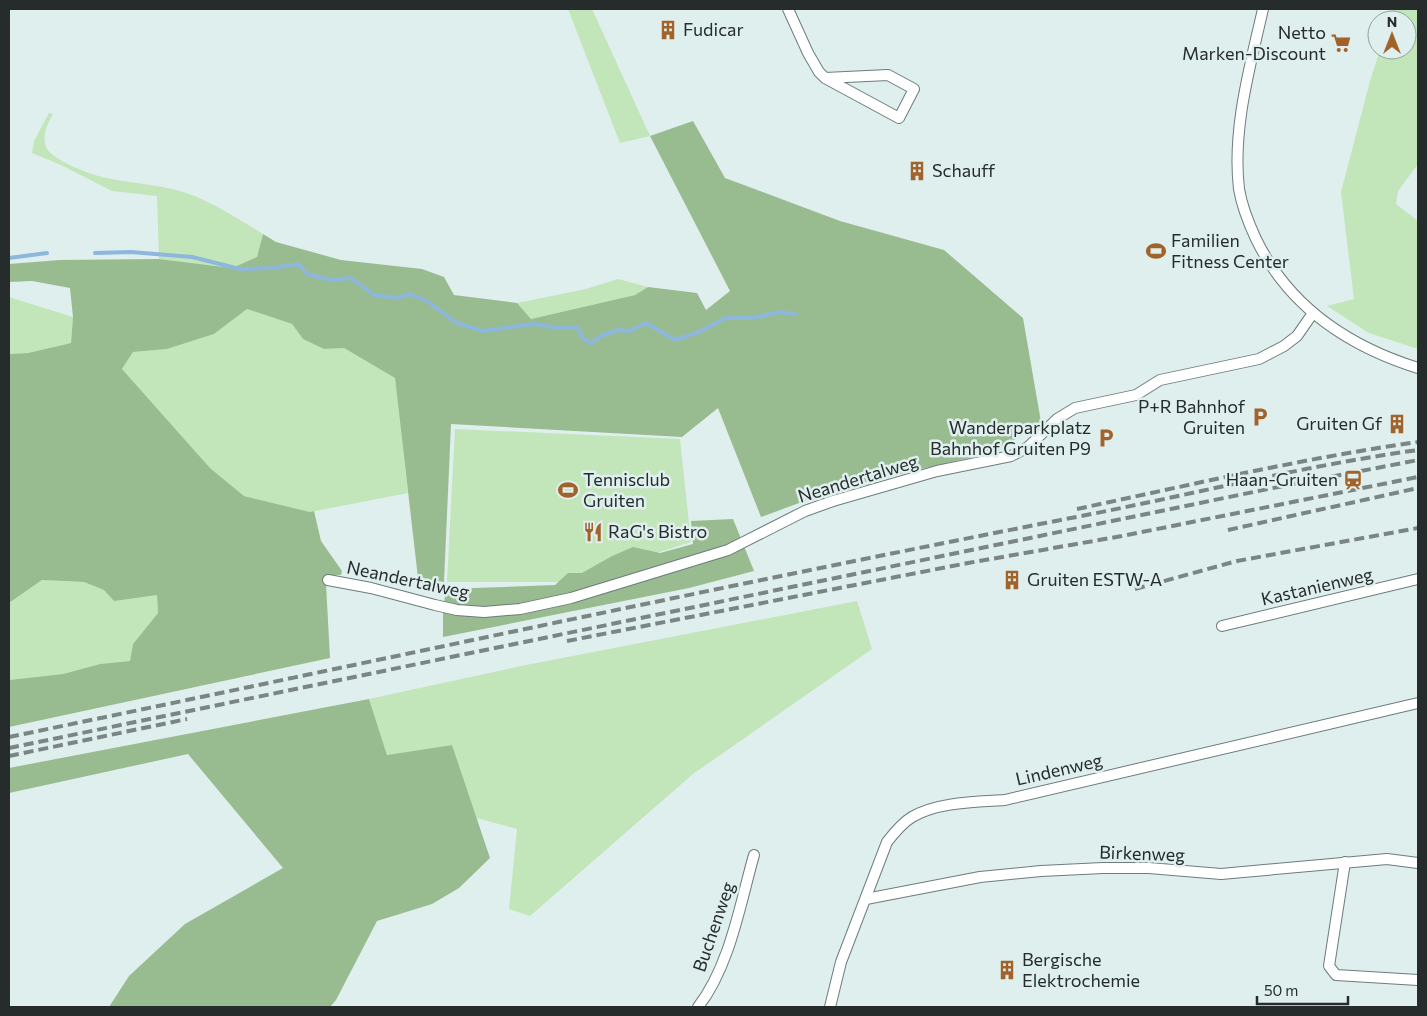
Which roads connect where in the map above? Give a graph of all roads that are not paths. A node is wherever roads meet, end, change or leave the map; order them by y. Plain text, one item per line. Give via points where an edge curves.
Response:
1 (788, 9) edge
2 (1264, 9) edge
3 (825, 78) junction
4 (1313, 314) junction
5 (1418, 368) edge
6 (1418, 579) edge
7 (328, 580) dead end
8 (1222, 626) dead end
9 (1418, 703) edge
10 (754, 855) dead end
11 (1346, 862) junction
12 (1418, 863) edge
13 (866, 899) junction
14 (1418, 980) edge
15 (698, 1007) edge
16 (830, 1007) edge

1 - 3 street via 813,63
2 - 4 street via 1243,102 1238,152 1240,190 1245,213 1270,265 1291,293
3 - 3 street via 899,118 914,89 888,75
4 - 5 street via 1381,355
4 - 7 street, Neandertalweg via 1297,336 1259,359 1160,380 1136,395 1076,408 1057,419 1028,447 1011,456 937,472 833,501 805,511 728,550 572,598 520,609 484,612 457,610
6 - 8 street, Kastanienweg
9 - 13 street, Lindenweg via 1004,800 964,802 932,809 912,817 887,842
10 - 15 street, Buchenweg via 731,939 717,974
11 - 12 street, Birkenweg via 1388,859
11 - 13 street, Birkenweg via 1221,874 1149,868 1040,870 980,877
11 - 14 street via 1329,966 1336,975
13 - 16 street, Lindenweg via 841,962

